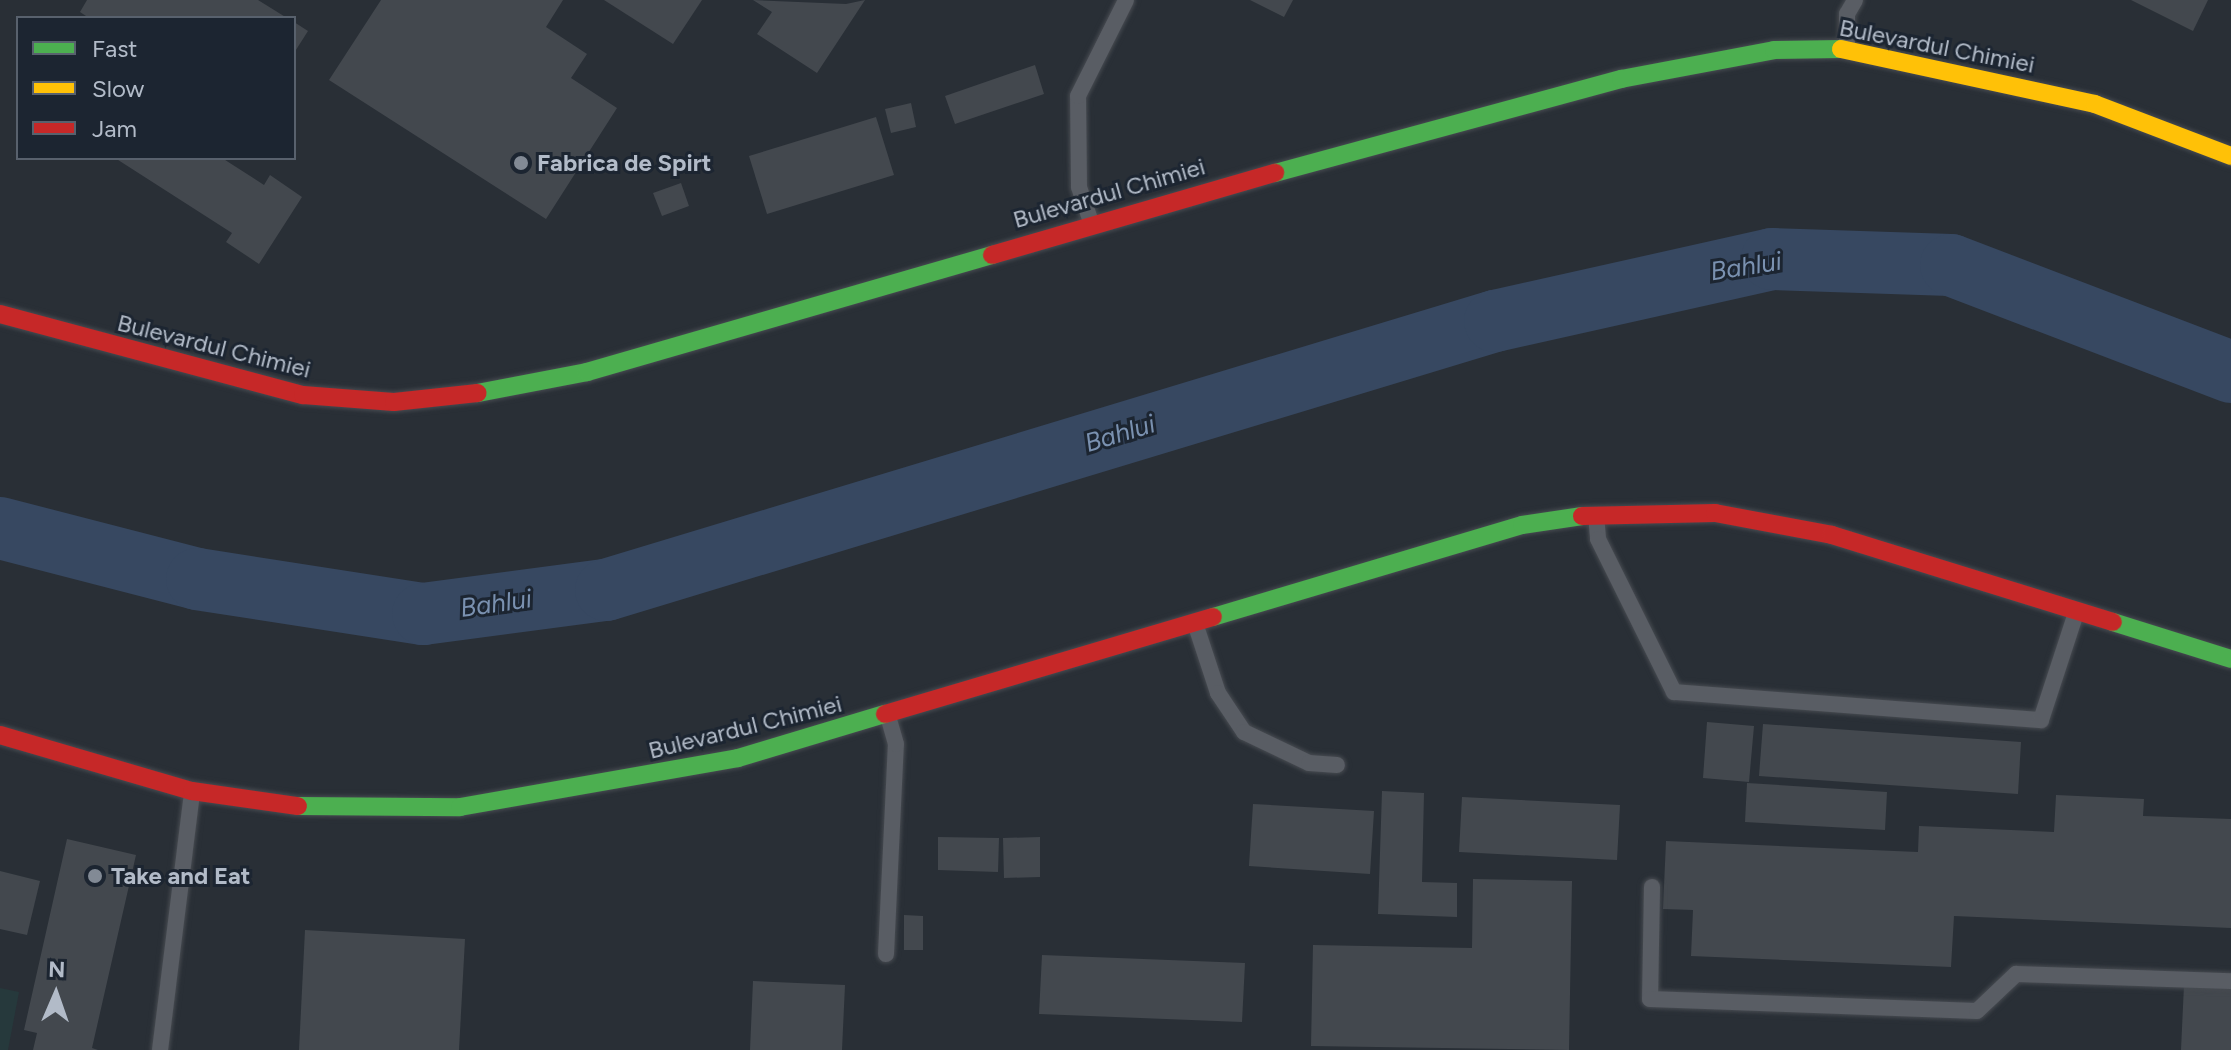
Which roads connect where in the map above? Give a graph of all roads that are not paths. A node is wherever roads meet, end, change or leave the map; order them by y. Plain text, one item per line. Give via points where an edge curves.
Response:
1 (1126, 0) edge
2 (1855, 0) edge
3 (1847, 49) junction
4 (2231, 156) edge
5 (1091, 222) junction
6 (0, 314) edge
7 (1596, 514) junction
8 (2076, 613) junction
9 (1194, 622) junction
10 (2231, 659) edge
11 (887, 715) junction
12 (0, 735) edge
13 (1337, 765) dead end
14 (192, 791) junction
15 (1652, 887) dead end
16 (886, 954) dead end
17 (2231, 981) edge
18 (160, 1050) edge

1 - 5 lane via 1078,96 1079,187
2 - 3 lane via 1847,14
3 - 4 street, Bulevardul Chimiei via 2095,104
3 - 5 street, Bulevardul Chimiei via 1774,50 1621,79
5 - 6 street, Bulevardul Chimiei via 587,372 394,402 303,395
7 - 8 street, Bulevardul Chimiei via 1715,513 1832,535
7 - 8 lane via 1598,539 1674,692 2041,720
7 - 9 street, Bulevardul Chimiei via 1522,525
8 - 10 street, Bulevardul Chimiei
9 - 11 street, Bulevardul Chimiei
9 - 13 lane via 1218,693 1244,732 1309,763
11 - 14 street, Bulevardul Chimiei via 738,758 460,807 322,810
11 - 16 lane via 896,744
12 - 14 street, Bulevardul Chimiei
14 - 18 lane
15 - 17 lane via 1650,999 1977,1011 2016,974

